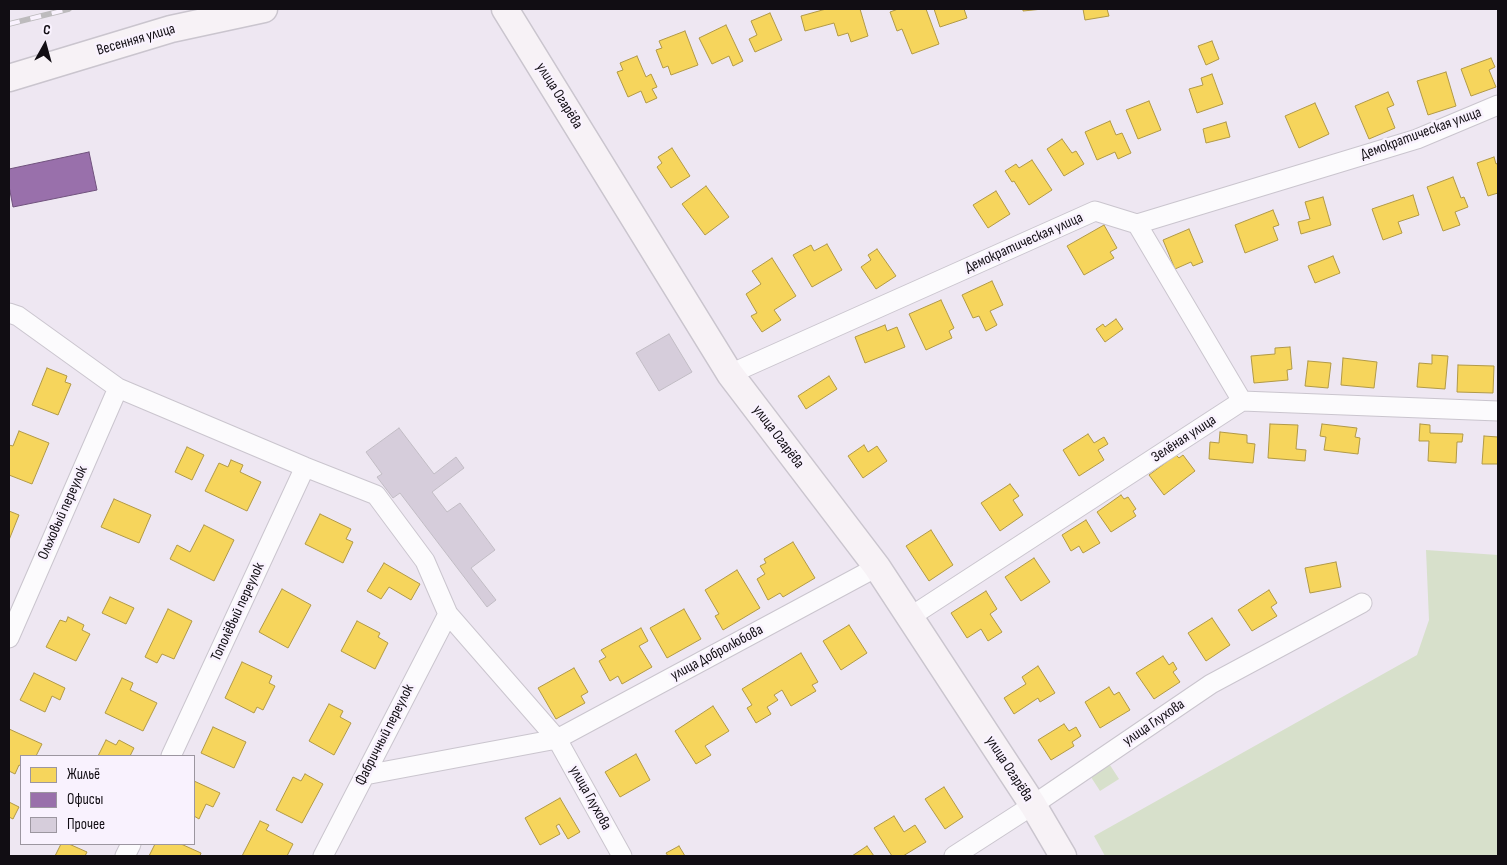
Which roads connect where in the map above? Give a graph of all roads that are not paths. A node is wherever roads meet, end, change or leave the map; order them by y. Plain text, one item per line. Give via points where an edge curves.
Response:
1 (264, 9) edge
2 (505, 9) edge
3 (9, 78) edge
4 (1498, 105) edge
5 (1137, 224) junction
6 (9, 313) edge
7 (730, 374) junction
8 (118, 388) junction
9 (1242, 401) junction
10 (1498, 411) edge
11 (305, 467) junction
12 (877, 568) junction
13 (1362, 603) dead end
14 (448, 614) junction
15 (910, 617) junction
16 (9, 638) edge
17 (557, 739) junction
18 (171, 755) edge
19 (365, 774) junction
20 (1033, 805) junction
21 (323, 856) edge
22 (622, 856) edge
23 (954, 856) edge
24 (1063, 856) edge

1 - 3 main road, Весенняя улица via 171,29
2 - 7 main road, улица Огарёва
4 - 5 street, Демократическая улица via 1417,139
5 - 7 street, Демократическая улица via 1095,211
5 - 9 street
6 - 8 street, улица Глухова via 18,316
7 - 12 main road, улица Огарёва
8 - 11 street, улица Глухова
8 - 16 street, Ольховый переулок
9 - 10 street
9 - 15 street, Зелёная улица
11 - 14 street, улица Глухова via 376,495 425,561
11 - 18 street, Тополёвый переулок
12 - 15 main road, улица Огарёва
12 - 17 street, улица Добролюбова
13 - 20 street, улица Глухова via 1211,684
14 - 17 street, улица Глухова
14 - 19 street, Фабричный переулок
15 - 20 main road, улица Огарёва
17 - 19 street, улица Добролюбова
17 - 22 street, улица Глухова
19 - 21 street, Фабричный переулок
20 - 23 street, улица Глухова
20 - 24 main road, улица Огарёва

